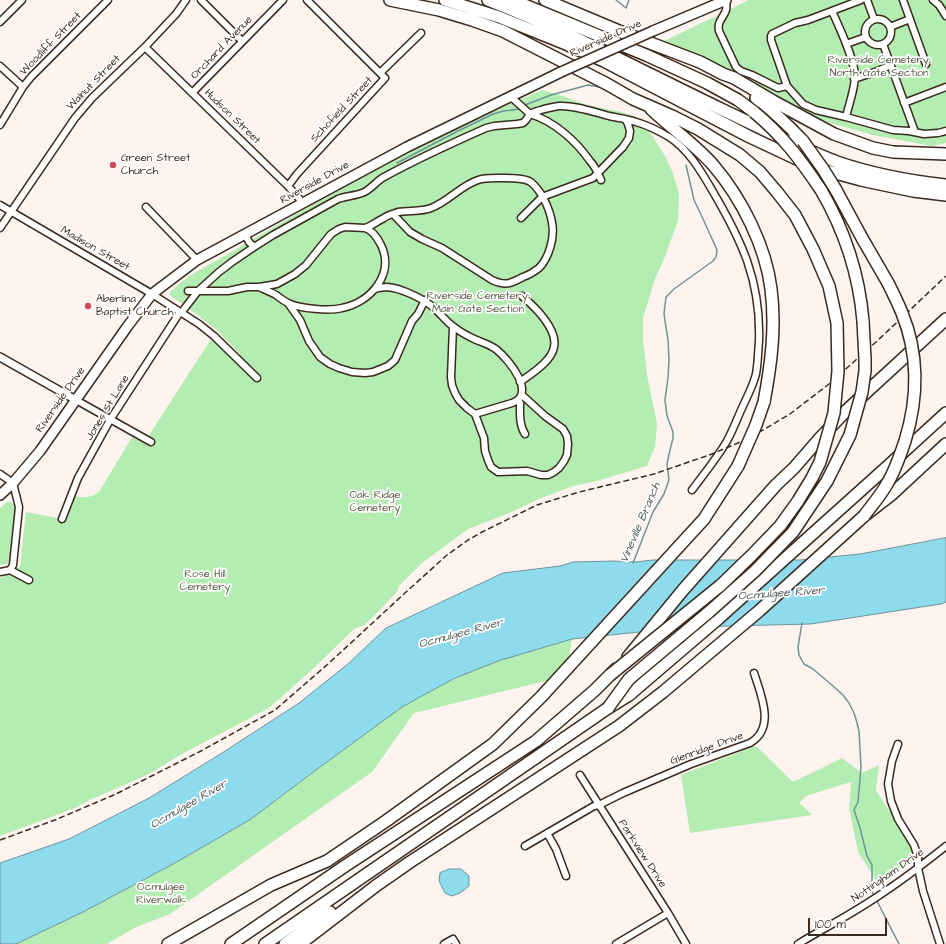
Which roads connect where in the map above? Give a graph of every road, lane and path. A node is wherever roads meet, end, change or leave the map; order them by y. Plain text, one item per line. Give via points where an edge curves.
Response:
1 (22, 0) edge
2 (108, 0) edge
3 (186, 0) edge
4 (201, 0) edge
5 (283, 0) edge
6 (307, 0) edge
7 (390, 0) edge
8 (446, 0) edge
9 (488, 0) edge
10 (507, 0) edge
11 (545, 0) edge
12 (726, 0) edge
13 (861, 0) edge
14 (867, 0) edge
15 (903, 0) edge
16 (933, 0) edge
17 (707, 3) edge
18 (832, 11) junction
19 (946, 16) edge
20 (874, 19) junction
21 (910, 19) junction
22 (0, 22) edge
23 (890, 27) junction
24 (421, 33) dead end
25 (866, 37) junction
26 (242, 41) junction
27 (846, 44) junction
28 (883, 44) junction
29 (145, 46) junction
30 (926, 64) dead end
31 (890, 65) junction
32 (0, 66) edge
33 (380, 73) junction
34 (723, 74) junction
35 (854, 79) junction
36 (787, 86) junction
37 (23, 87) junction
38 (946, 87) edge
39 (192, 93) junction
40 (510, 96) junction
41 (904, 103) junction
42 (646, 105) junction
43 (530, 114) junction
44 (846, 117) junction
45 (625, 120) junction
46 (0, 125) edge
47 (946, 131) edge
48 (914, 132) junction
49 (946, 154) edge
50 (597, 173) junction
51 (601, 180) dead end
52 (946, 185) edge
53 (288, 186) junction
54 (946, 195) edge
55 (542, 197) junction
56 (303, 203) junction
57 (0, 205) edge
58 (146, 207) dead end
59 (12, 212) junction
60 (393, 214) junction
61 (521, 218) dead end
62 (0, 228) edge
63 (365, 228) junction
64 (270, 229) junction
65 (246, 234) junction
66 (254, 246) junction
67 (197, 260) junction
68 (383, 277) junction
69 (277, 284) junction
70 (388, 287) junction
71 (259, 288) junction
72 (375, 289) junction
73 (188, 291) dead end
74 (198, 291) junction
75 (152, 294) junction
76 (275, 295) junction
77 (522, 296) dead end
78 (425, 300) junction
79 (288, 303) junction
80 (307, 308) junction
81 (180, 312) junction
82 (946, 319) edge
83 (300, 320) junction
84 (453, 327) junction
85 (0, 357) edge
86 (257, 378) dead end
87 (520, 382) junction
88 (520, 397) junction
89 (76, 400) junction
90 (946, 413) edge
91 (475, 414) junction
92 (110, 420) junction
93 (525, 434) dead end
94 (151, 442) dead end
95 (946, 444) edge
96 (0, 474) edge
97 (13, 483) junction
98 (692, 490) dead end
99 (0, 495) edge
100 (864, 516) junction
101 (62, 519) dead end
102 (10, 570) junction
103 (0, 572) edge
104 (29, 580) dead end
105 (754, 673) dead end
106 (610, 675) junction
107 (608, 708) junction
108 (898, 744) dead end
109 (580, 775) dead end
110 (599, 805) junction
111 (547, 833) junction
112 (525, 846) dead end
113 (946, 846) edge
114 (918, 868) junction
115 (566, 876) dead end
116 (377, 885) junction
117 (668, 913) junction
118 (168, 944) edge
119 (231, 944) edge
120 (265, 944) edge
121 (286, 944) edge
122 (300, 944) edge
123 (444, 944) edge
124 (456, 944) edge
125 (616, 944) edge
126 (686, 944) edge
127 (798, 944) edge
128 (940, 944) edge

1 - 22 street
2 - 37 street, Woodliff Street
3 - 29 street, Walnut Street
4 - 26 street
5 - 26 street, Orchard Avenue
6 - 33 street
7 - 42 highway via 439,10 503,31
8 - 54 highway via 566,44 812,166 861,180
9 - 52 highway via 562,31 800,147 853,167 890,177
10 - 107 highway, bridge via 522,4 706,82 754,112 792,150 828,202 850,254 863,321 865,372 862,392 850,435 827,481 793,532 755,571 629,679
11 - 34 highway via 700,62
12 - 17 main road, Riverside Drive
12 - 36 street via 726,8 718,27 736,67 778,88
13 - 18 street
14 - 20 street
15 - 21 street
16 - 19 street
17 - 40 main road, Riverside Drive, bridge via 653,31
18 - 27 street
18 - 36 street via 795,23 772,34 771,40
20 - 23 street via 885,21
20 - 25 street via 865,28
21 - 23 street
21 - 30 street
23 - 28 street via 889,38
24 - 33 street, Schofield Street
25 - 27 street
25 - 28 street via 875,45
26 - 39 street, Orchard Avenue
27 - 35 street via 854,67
28 - 31 street
29 - 39 street, Hudson Street
29 - 59 street, Walnut Street via 75,118
31 - 35 street
31 - 41 street
32 - 37 street
33 - 53 street, Schofield Street via 385,78
34 - 49 highway via 821,128 853,141 893,152
34 - 100 highway, bridge via 776,115 803,142 836,190 903,314 914,358 914,402 910,423 888,483
35 - 44 street via 854,91
36 - 44 street via 803,104
37 - 46 street, Woodliff Street
38 - 41 street
39 - 53 street, Hudson Street
40 - 43 street
40 - 56 main road, Riverside Drive
41 - 48 street
42 - 106 highway, bridge via 698,129 740,155 760,172 795,215 829,286 837,323 838,372 834,413 820,462 802,495 780,526 721,585
42 - 118 highway, bridge via 713,166 731,189 755,235 768,274 773,316 772,354 764,402 738,466 704,518 541,697 493,744 327,861 271,885
43 - 45 street, Jones St Lane via 547,108 566,106
43 - 50 street via 565,134 592,162
43 - 64 street, Jones St Lane via 523,122 486,128 434,151 381,178 364,193 338,198
44 - 48 street via 893,130
45 - 50 street via 630,131 629,138
45 - 98 street, Jones St Lane via 635,121 669,137 694,162 740,241 750,266 757,295 759,341 753,383 728,440
47 - 48 street via 924,134
50 - 51 street
50 - 55 street via 593,178
53 - 56 street, Hudson Street
55 - 60 street via 534,184 525,180 484,179 469,184 431,208
55 - 60 street via 550,215 553,231 547,256 534,271 506,284 492,280 442,248 410,232
55 - 61 street
56 - 64 main road, Riverside Drive
57 - 59 street, Madison Street
58 - 67 street
59 - 62 street, Walnut Street
59 - 75 street, Madison Street
60 - 63 street
63 - 68 street via 379,240 385,254
63 - 69 street via 345,227 331,234 306,265
64 - 65 main road, Riverside Drive
64 - 66 street, Jones St Lane
65 - 66 street
65 - 67 main road, Riverside Drive
66 - 74 street, Jones St Lane
67 - 75 main road, Riverside Drive
68 - 70 street
68 - 72 street
69 - 71 street
69 - 76 street
70 - 72 street
70 - 78 street
71 - 74 street
71 - 76 street
72 - 80 street via 363,299 342,308
73 - 74 street
74 - 81 street, Jones St Lane
75 - 81 street, Madison Street
75 - 89 main road, Riverside Drive
76 - 79 street
77 - 87 street via 546,322 552,332 554,348 539,368
78 - 83 street via 412,321 395,360 373,372 352,372 330,364 320,357 309,341
78 - 84 street
79 - 80 street
79 - 83 street
80 - 83 street
81 - 86 street, Madison Street via 214,336
81 - 92 street, Jones St Lane
82 - 106 highway, bridge via 847,410
84 - 87 street via 496,350 508,362
84 - 91 street via 451,377 454,393
85 - 89 street
87 - 88 street
88 - 91 street via 512,404
88 - 91 street via 563,429 567,436 568,449 564,461 548,475 495,470 486,455 484,438
88 - 93 street via 521,423
89 - 92 street
89 - 97 main road, Riverside Drive via 40,451
90 - 107 highway via 695,639 629,695
92 - 94 street
92 - 101 street, Jones St Lane via 78,478
95 - 100 highway, bridge via 891,495
96 - 97 street
97 - 99 main road, Riverside Drive
97 - 102 street via 19,507 13,564
100 - 116 highway via 753,616 619,726
102 - 103 street
102 - 104 street
105 - 110 street, Glenridge Drive via 762,695 765,720 764,728 757,740 659,777
106 - 119 highway via 536,741
107 - 120 highway
108 - 114 street via 888,784 898,819 914,845
109 - 110 street, Parkview Drive
110 - 111 street, Glenridge Drive
110 - 117 street, Parkview Drive
111 - 112 street, Glenridge Drive
111 - 115 street
113 - 114 street, Nottingham Drive
114 - 127 street, Nottingham Drive via 872,900
114 - 128 street
116 - 121 highway via 355,894
116 - 122 highway
117 - 125 street
117 - 126 street, Parkview Drive
123 - 124 street via 453,939

